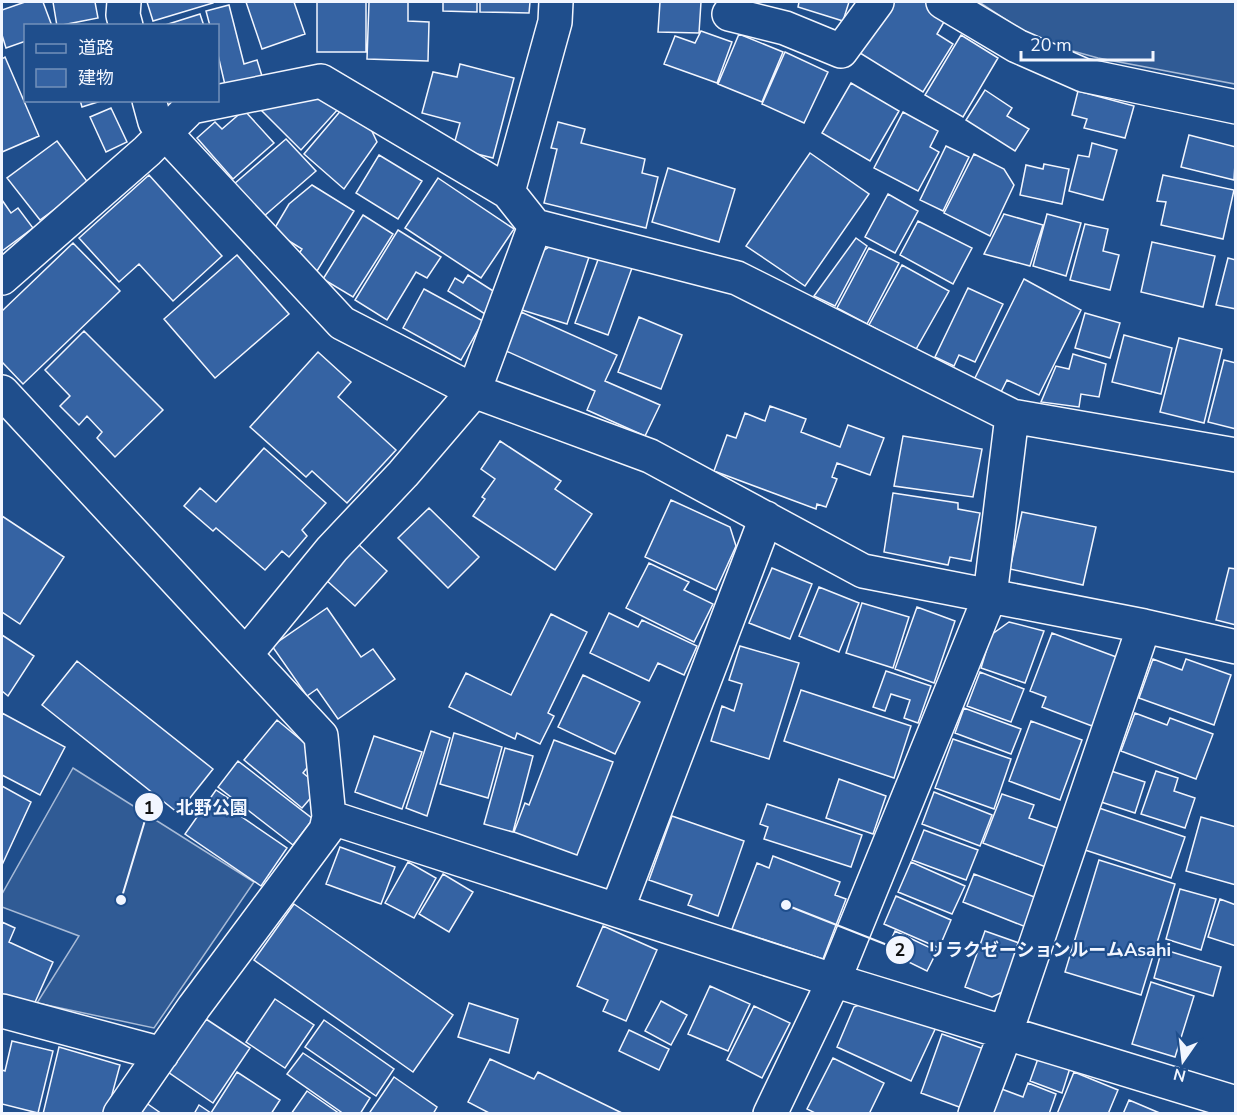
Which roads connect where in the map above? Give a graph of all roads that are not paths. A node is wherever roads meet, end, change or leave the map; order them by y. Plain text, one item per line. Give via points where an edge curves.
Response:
1 (124, 2) edge
2 (556, 2) edge
3 (877, 2) edge
4 (943, 2) edge
5 (729, 14) dead end
6 (125, 24) edge
7 (219, 101) edge
8 (150, 102) edge
9 (216, 102) edge
10 (1236, 107) edge
11 (165, 133) junction
12 (508, 192) junction
13 (536, 226) junction
14 (2, 278) edge
15 (474, 391) junction
16 (2, 392) edge
17 (1012, 416) junction
18 (1236, 455) edge
19 (766, 518) junction
20 (990, 596) junction
21 (1144, 626) junction
22 (1236, 647) edge
23 (246, 654) junction
24 (329, 817) junction
25 (617, 910) junction
26 (834, 980) junction
27 (2, 1011) edge
28 (1006, 1032) junction
29 (162, 1054) junction
30 (1236, 1103) edge
31 (120, 1113) edge
32 (771, 1113) edge
33 (975, 1113) edge

1 - 6 street
2 - 12 street via 555,22
3 - 5 street via 841,51 784,28
4 - 10 street via 1017,46 1083,75
7 - 12 street via 321,81
8 - 11 street via 155,122
9 - 11 street via 191,107
11 - 14 street
11 - 15 street via 342,323
12 - 13 street
13 - 15 street
13 - 17 street via 737,278
15 - 19 street via 650,456
15 - 23 street via 332,549
16 - 23 street
17 - 18 street
17 - 20 street
19 - 20 street via 863,571
19 - 25 street
20 - 21 street
20 - 26 street
21 - 22 street
21 - 28 street
23 - 24 street via 321,736
24 - 25 street
24 - 29 street via 326,830
25 - 26 street
26 - 28 street
26 - 32 street
27 - 29 street
28 - 30 street
28 - 33 street
29 - 31 street

